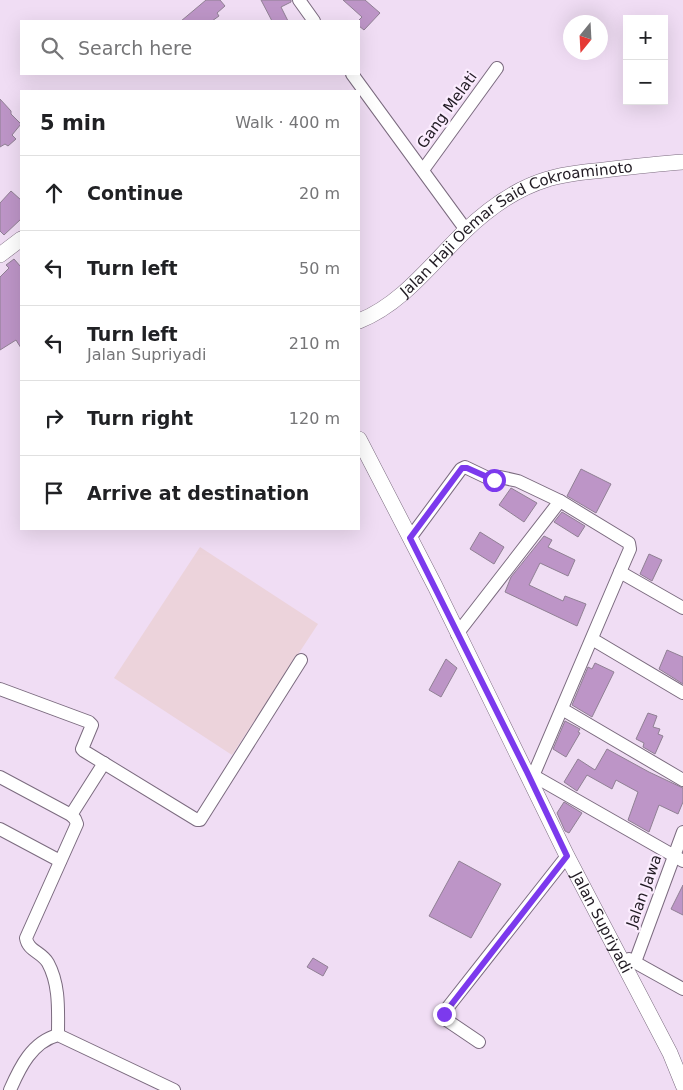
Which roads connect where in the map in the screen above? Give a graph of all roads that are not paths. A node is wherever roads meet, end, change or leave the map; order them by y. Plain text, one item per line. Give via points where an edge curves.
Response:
1 (298, 0) edge
2 (313, 20) edge
3 (497, 68) dead end
4 (353, 75) edge
5 (683, 162) edge
6 (423, 170) junction
7 (466, 230) junction
8 (20, 239) edge
9 (0, 255) edge
10 (360, 321) edge
11 (360, 441) edge
12 (560, 501) junction
13 (410, 538) junction
14 (620, 572) junction
15 (683, 608) edge
16 (457, 634) junction
17 (592, 639) junction
18 (301, 660) dead end
19 (0, 689) edge
20 (683, 693) edge
21 (562, 709) junction
22 (104, 763) junction
23 (530, 774) junction
24 (0, 776) edge
25 (683, 780) edge
26 (70, 815) junction
27 (0, 829) edge
28 (683, 832) edge
29 (567, 856) junction
30 (678, 858) edge
31 (60, 861) junction
32 (618, 953) junction
33 (635, 962) junction
34 (683, 989) edge
35 (58, 1035) junction
36 (479, 1042) dead end
37 (683, 1085) edge
38 (10, 1090) edge
39 (174, 1090) edge

1 - 2 street
3 - 6 street, Gang Melati
4 - 6 street
5 - 7 street, Jalan Haji Oemar Said Cokroaminoto via 571,173 546,179 493,207
6 - 7 street
7 - 10 street, Jalan Haji Oemar Said Cokroaminoto via 383,310
8 - 9 street
11 - 13 street, Jalan Supriyadi
12 - 13 street via 518,480 500,477 492,480 463,468
12 - 14 street via 629,543 630,549
12 - 16 street
13 - 16 street, Jalan Supriyadi
14 - 15 street
14 - 17 street
16 - 23 street, Jalan Supriyadi
17 - 20 street
17 - 21 street
18 - 22 street via 200,820
19 - 22 street via 89,722 91,729 82,749
21 - 23 street
21 - 25 street
22 - 26 street
23 - 29 street, Jalan Supriyadi
23 - 30 street
24 - 26 street
26 - 31 street via 77,824
27 - 31 street
28 - 30 street, Jalan Jawa
29 - 32 street, Jalan Supriyadi
29 - 36 street via 445,1011 445,1019
30 - 33 street, Jalan Jawa
31 - 35 street via 26,938 31,949 48,963 54,978 58,999
32 - 33 street
32 - 37 street, Jalan Supriyadi
33 - 34 street
35 - 38 street via 35,1046
35 - 39 street

